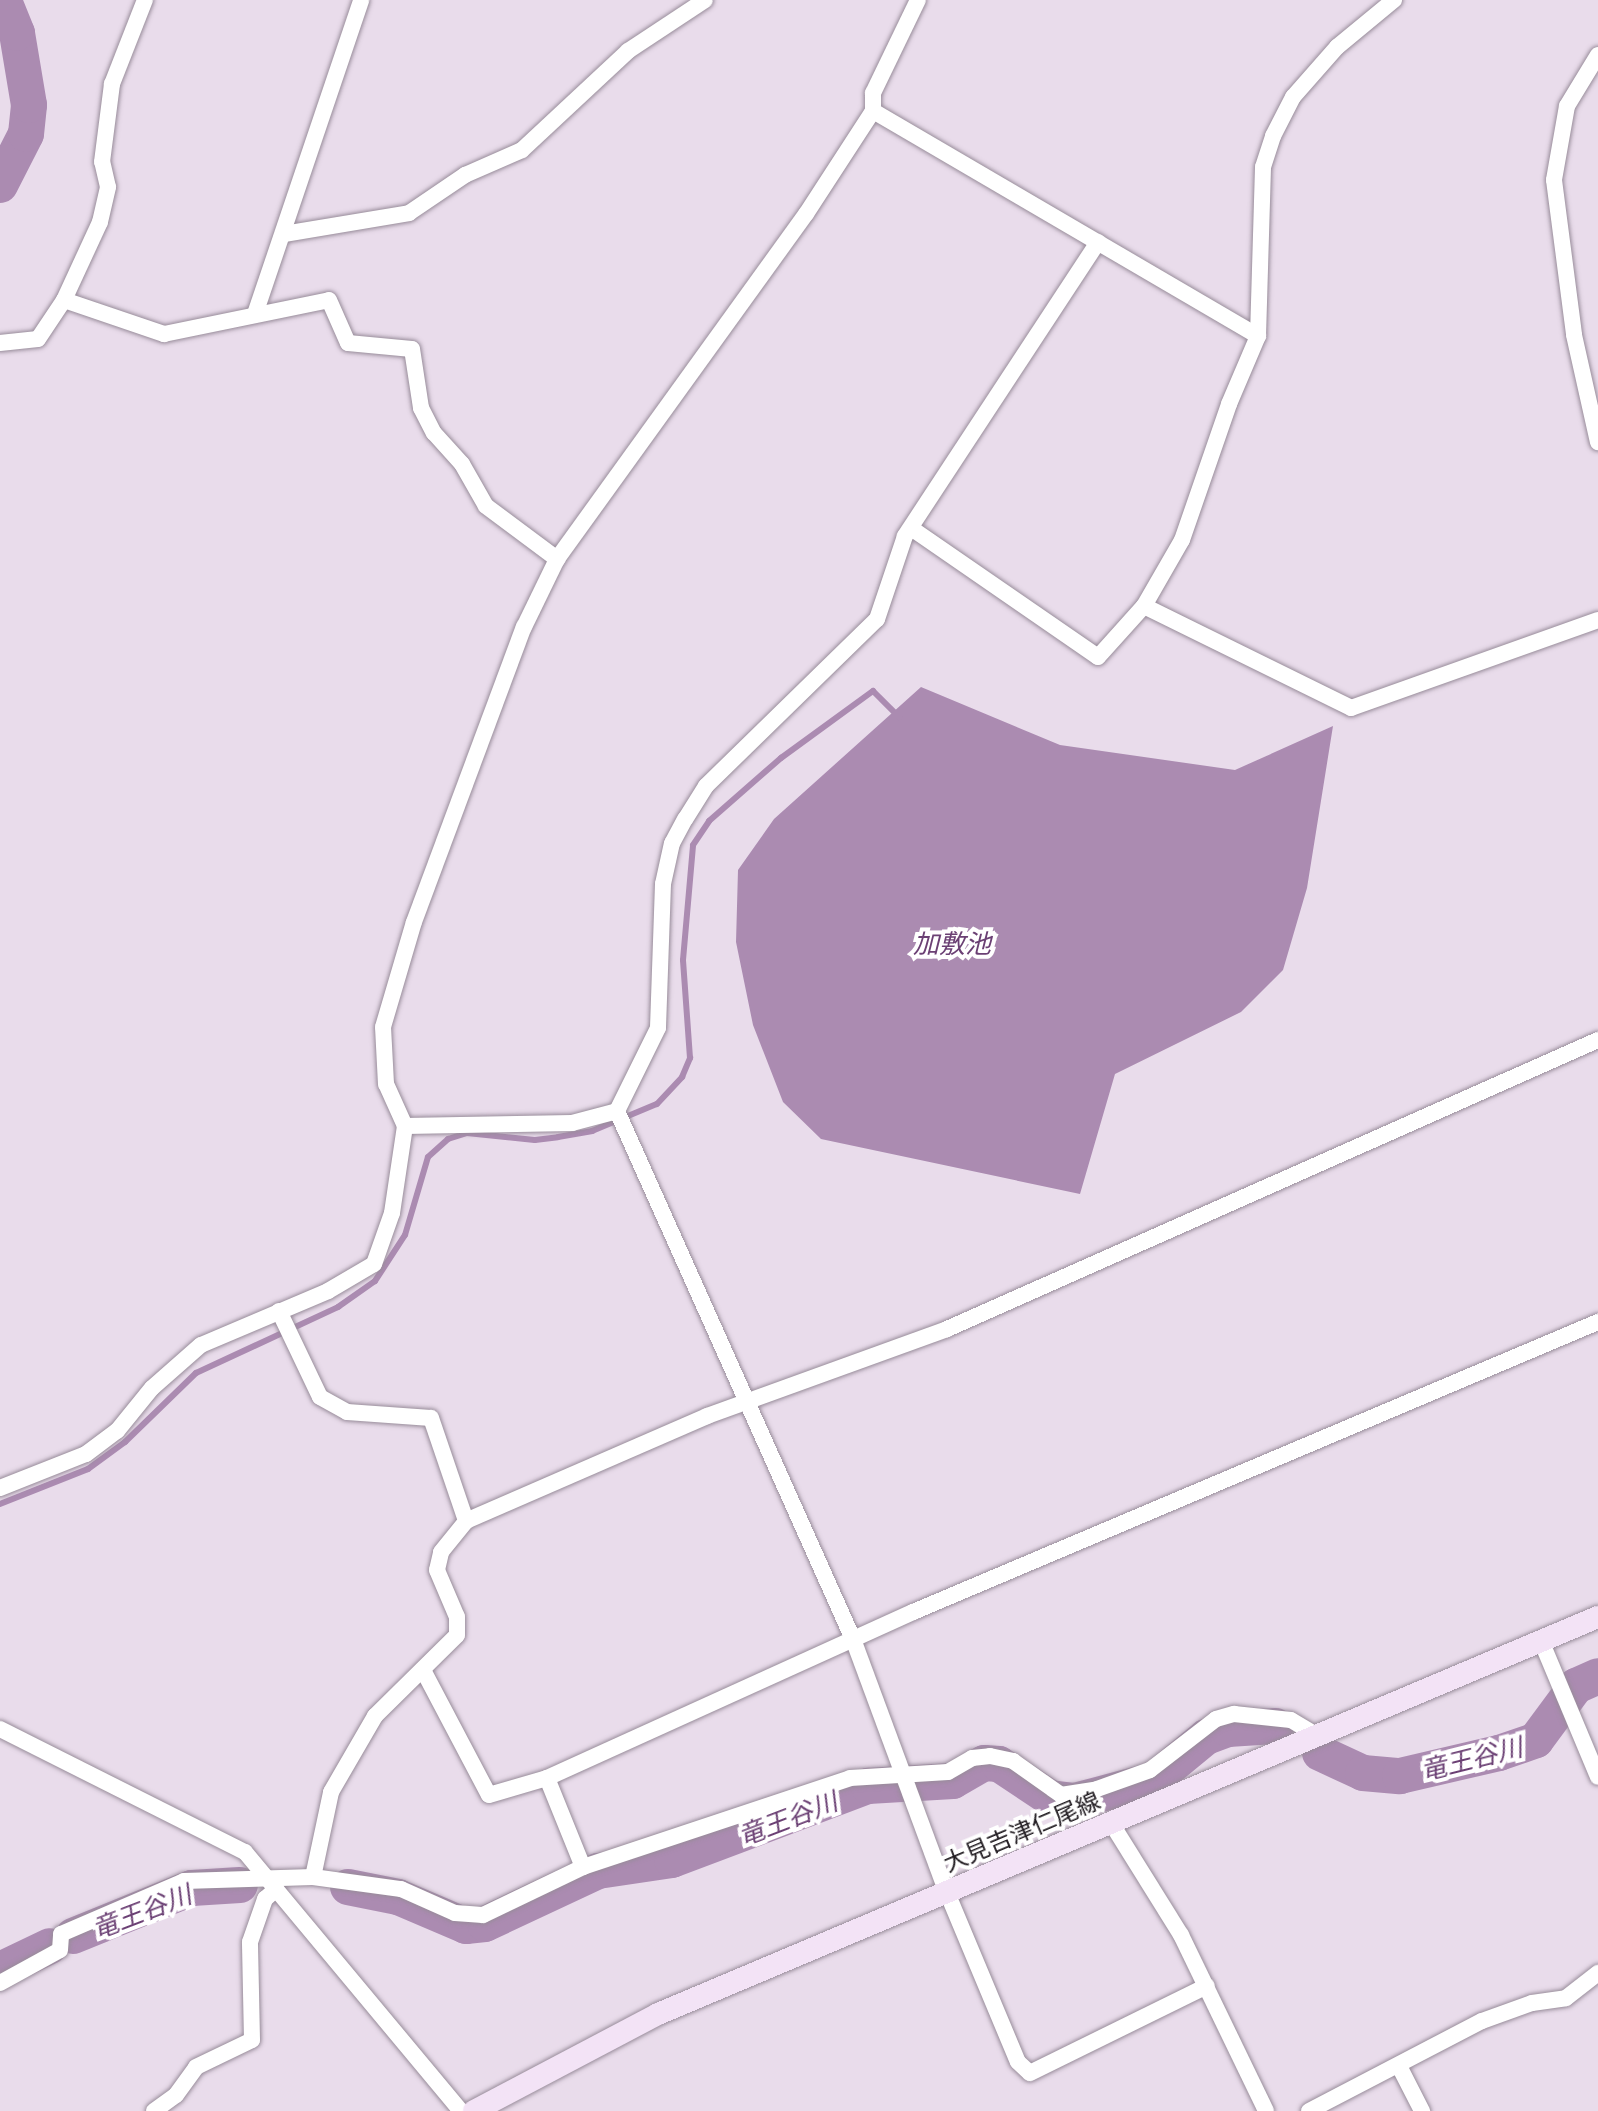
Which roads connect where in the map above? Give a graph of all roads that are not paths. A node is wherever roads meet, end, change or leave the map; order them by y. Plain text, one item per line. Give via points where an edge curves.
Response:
1 (145, 0) edge
2 (361, 0) edge
3 (705, 0) edge
4 (918, 0) edge
5 (1394, 0) edge
6 (1598, 55) edge
7 (873, 111) junction
8 (284, 234) junction
9 (1098, 242) junction
10 (64, 300) junction
11 (255, 314) junction
12 (1258, 336) junction
13 (0, 343) edge
14 (1598, 442) edge
15 (911, 528) junction
16 (557, 559) junction
17 (1144, 606) junction
18 (1598, 620) edge
19 (1598, 1040) edge
20 (617, 1111) junction
21 (405, 1126) junction
22 (1598, 1322) edge
23 (283, 1323) junction
24 (747, 1402) junction
25 (0, 1488) edge
26 (466, 1521) junction
27 (1598, 1617) edge
28 (853, 1639) junction
29 (1542, 1643) junction
30 (423, 1670) junction
31 (0, 1729) edge
32 (1313, 1733) junction
33 (1598, 1777) edge
34 (547, 1778) junction
35 (907, 1781) junction
36 (1110, 1821) junction
37 (583, 1867) junction
38 (313, 1877) junction
39 (272, 1882) junction
40 (946, 1890) junction
41 (1598, 1973) edge
42 (0, 1983) edge
43 (1207, 1986) junction
44 (1399, 2066) junction
45 (154, 2111) edge
46 (461, 2111) edge
47 (474, 2111) edge
48 (1266, 2111) edge
49 (1309, 2111) edge
50 (1422, 2111) edge

1 - 10 street via 112,84 102,162 108,187 100,222
2 - 8 street
3 - 8 street via 628,51 522,150 465,175 409,213
4 - 7 street via 873,93
5 - 12 street via 1328,57 1293,97 1273,136 1263,167
6 - 14 street via 1567,106 1554,180 1574,335
7 - 9 street
7 - 16 street via 806,214
8 - 11 street
9 - 12 street
9 - 15 street
10 - 11 street via 164,334
10 - 13 street via 38,339
11 - 16 street via 329,300 348,343 412,349 421,408 434,433 462,464 486,506
12 - 17 street via 1182,540
15 - 17 street via 1098,657
15 - 20 street via 877,619 706,786 672,843 663,884 658,1028
16 - 21 street via 495,700 414,922 383,1027 386,1084
17 - 18 street via 1351,708
19 - 24 street via 947,1329
20 - 21 street via 572,1123
20 - 24 street
21 - 23 street via 392,1213 374,1264
22 - 28 street
23 - 25 street via 201,1345 152,1388 117,1431 86,1454
23 - 26 street via 320,1397 347,1412 431,1418
24 - 26 street
24 - 28 street
26 - 30 street via 441,1552 437,1570 457,1617 457,1635
27 - 29 main road, 大見吉津仁尾線
28 - 34 street
28 - 35 street
29 - 32 main road, 大見吉津仁尾線
29 - 33 street
30 - 34 street via 489,1795
30 - 38 street via 375,1716 331,1792
31 - 39 street via 245,1852
32 - 35 street via 1291,1720 1234,1714 1216,1719 1150,1770 1061,1795 1013,1761 990,1756
32 - 36 main road, 大見吉津仁尾線
34 - 37 street
35 - 37 street via 850,1778 783,1796
35 - 40 street
36 - 40 main road, 大見吉津仁尾線
36 - 43 street
37 - 38 street via 483,1915 455,1913 401,1889
38 - 39 street
39 - 42 street via 184,1881 61,1934 60,1950
39 - 45 street via 250,1942 252,2040 196,2067 176,2095
39 - 46 street
40 - 43 street via 1018,2062 1030,2073
40 - 47 main road, 大見吉津仁尾線 via 645,2020
41 - 44 street via 1566,1998 1532,2003 1482,2021
43 - 48 street
44 - 49 street
44 - 50 street

